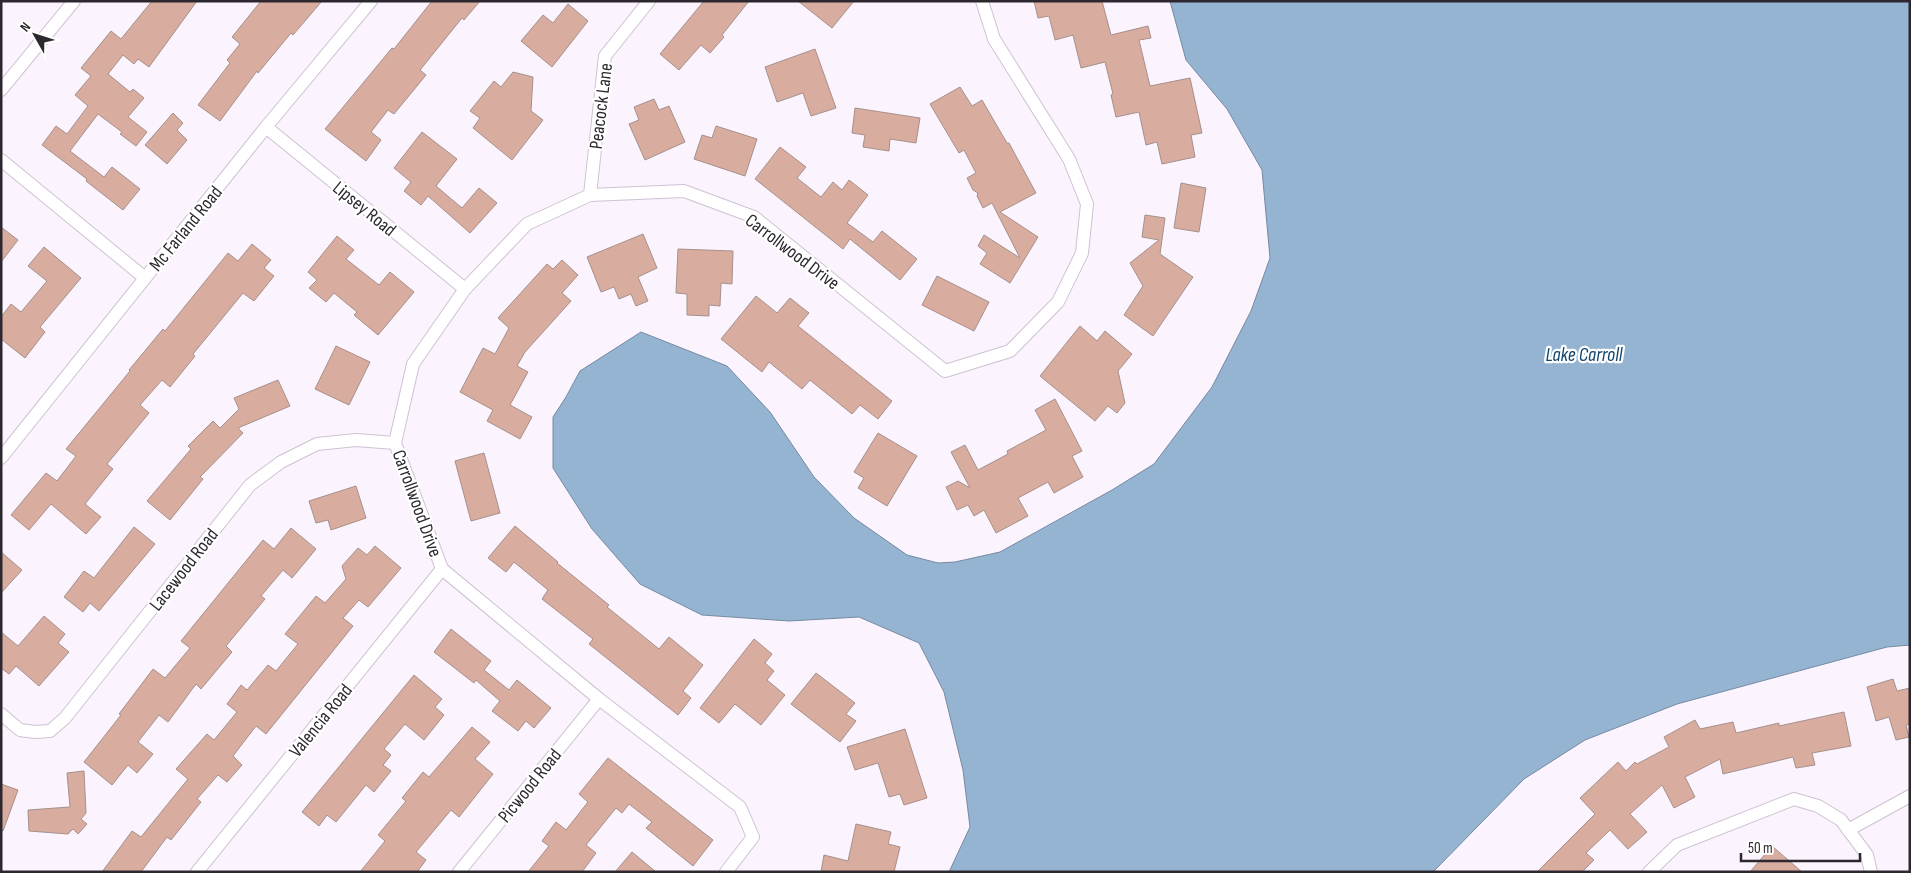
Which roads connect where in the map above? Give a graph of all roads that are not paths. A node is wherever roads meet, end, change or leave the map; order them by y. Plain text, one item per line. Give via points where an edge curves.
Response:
1 (74, 1) edge
2 (371, 1) edge
3 (649, 1) edge
4 (982, 1) edge
5 (1, 90) edge
6 (266, 127) junction
7 (1, 160) edge
8 (590, 195) junction
9 (145, 278) junction
10 (465, 289) junction
11 (395, 443) junction
12 (1, 458) edge
13 (442, 569) junction
14 (599, 699) junction
15 (1, 714) edge
16 (1910, 796) edge
17 (1848, 830) junction
18 (197, 872) edge
19 (459, 872) edge
20 (726, 872) edge
21 (1648, 872) edge
22 (1871, 872) edge

1 - 5 street
2 - 6 street, Mc Farland Road
3 - 8 street, Peacock Lane via 605,56
4 - 8 street, Carrollwood Drive via 994,39 1069,159 1087,204 1082,253 1058,302 1010,351 945,371 754,217 684,191
6 - 9 street, Mc Farland Road
6 - 10 street, Lipsey Road
7 - 9 street
8 - 10 street, Carrollwood Drive via 527,224
9 - 12 street, Mc Farland Road
10 - 11 street, Carrollwood Drive via 412,364
11 - 13 street, Carrollwood Drive
11 - 15 street, Lacewood Road via 356,440 317,444 281,462 250,485 65,718 50,731 35,732 20,730
13 - 14 street, Carrollwood Drive
13 - 18 street, Valencia Road
14 - 19 street, Picwood Road
14 - 20 street, Carrollwood Drive via 740,808 753,837
16 - 17 street
17 - 21 street via 1841,820 1818,806 1794,799 1677,845
17 - 22 street via 1867,855

